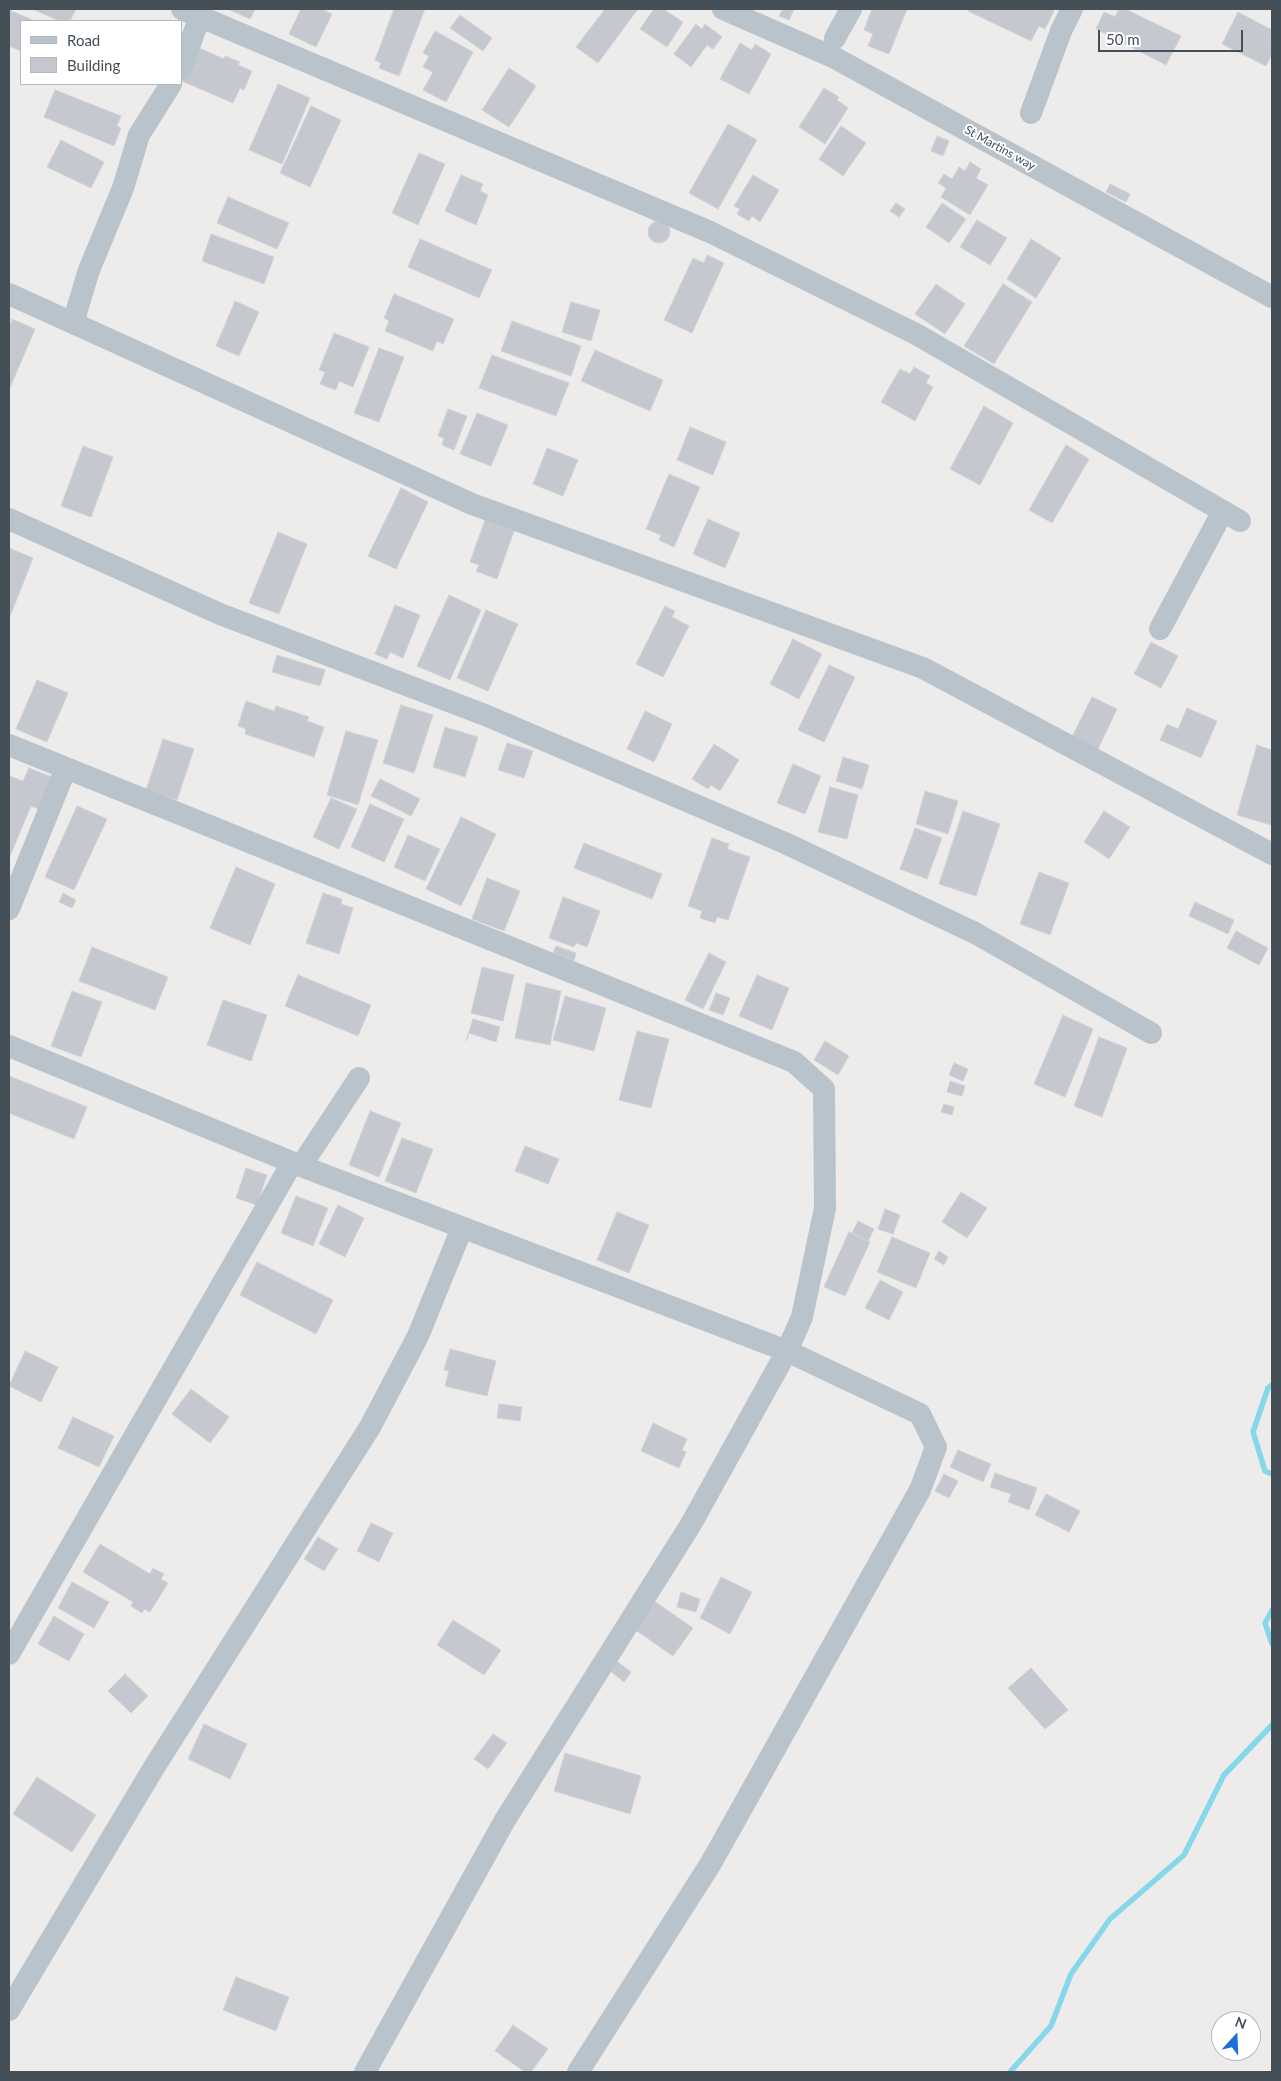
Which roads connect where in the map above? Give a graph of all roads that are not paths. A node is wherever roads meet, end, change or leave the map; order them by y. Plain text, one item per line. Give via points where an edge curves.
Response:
1 (723, 9) edge
2 (851, 9) edge
3 (1072, 9) edge
4 (191, 12) edge
5 (835, 38) dead end
6 (182, 63) edge
7 (170, 85) edge
8 (1031, 113) dead end
9 (9, 294) edge
10 (1272, 297) edge
11 (73, 323) junction
12 (9, 519) edge
13 (1160, 628) dead end
14 (9, 745) edge
15 (66, 768) junction
16 (1272, 854) edge
17 (9, 909) edge
18 (1151, 1033) dead end
19 (9, 1046) edge
20 (359, 1078) dead end
21 (297, 1165) junction
22 (462, 1228) junction
23 (787, 1352) junction
24 (9, 1654) edge
25 (9, 2010) edge
26 (365, 2072) edge
27 (578, 2072) edge

1 - 10 street, St Martins way via 835,58
2 - 5 street
3 - 8 street
4 - 6 street
4 - 13 street via 710,232 916,334 1231,516
7 - 11 street via 140,136 123,188 89,270
9 - 11 street
11 - 16 street via 472,504 923,668
12 - 18 street via 220,614 484,714 785,843 975,933
14 - 15 street
15 - 17 street
15 - 23 street via 794,1062 824,1089 824,1208 802,1317
19 - 21 street
20 - 21 street
21 - 22 street
21 - 24 street
22 - 23 street
22 - 25 street via 418,1336 370,1427 153,1769
23 - 26 street via 691,1524 505,1820
23 - 27 street via 920,1414 936,1447 920,1490 710,1863

